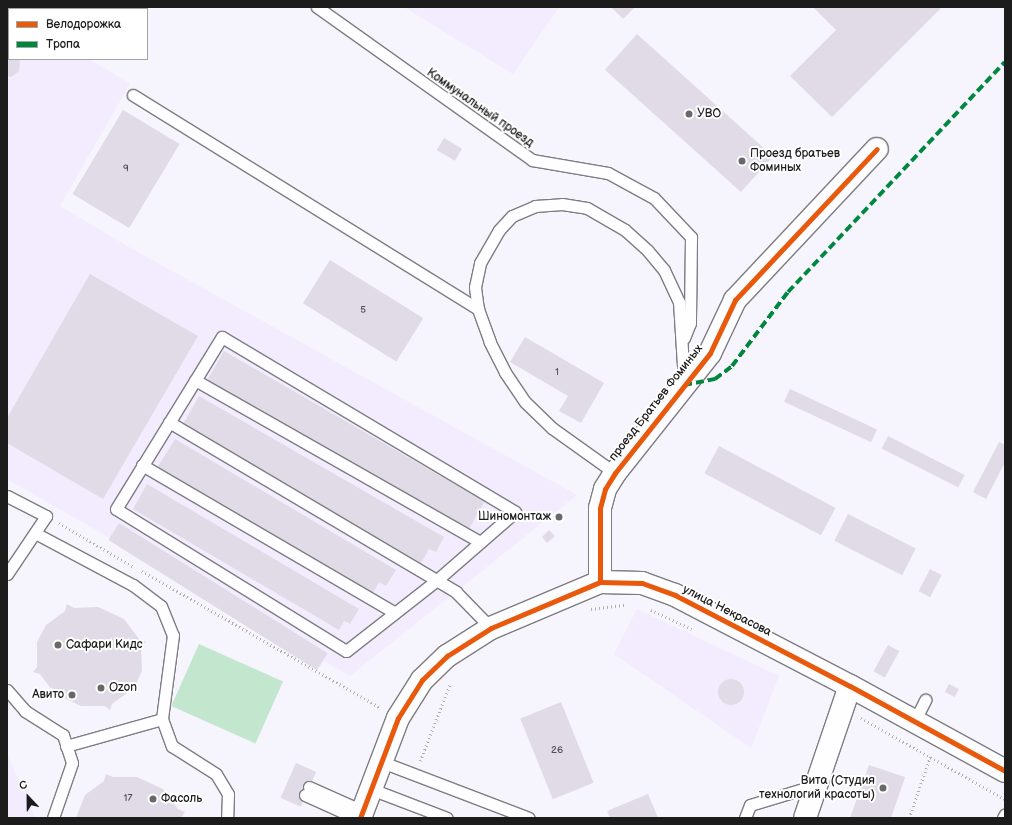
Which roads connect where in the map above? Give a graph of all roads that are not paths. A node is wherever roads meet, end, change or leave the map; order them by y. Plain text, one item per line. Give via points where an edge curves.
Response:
1 (317, 7) edge
2 (133, 95) dead end
3 (876, 149) dead end
4 (478, 309) junction
5 (683, 340) junction
6 (195, 380) junction
7 (684, 385) junction
8 (169, 422) junction
9 (142, 465) junction
10 (615, 473) junction
11 (7, 496) edge
12 (34, 533) junction
13 (480, 542) junction
14 (7, 574) edge
15 (437, 580) junction
16 (600, 582) junction
17 (395, 613) junction
18 (491, 628) junction
19 (850, 686) junction
20 (7, 690) edge
21 (925, 700) dead end
22 (162, 719) junction
23 (914, 722) junction
24 (66, 746) junction
25 (382, 762) junction
26 (1005, 771) edge
27 (817, 784) junction
28 (371, 789) junction
29 (306, 791) dead end
30 (1005, 814) edge
31 (360, 816) edge
32 (54, 818) edge
33 (228, 818) edge
34 (447, 818) edge
35 (529, 818) edge
36 (745, 818) edge
37 (805, 818) edge
38 (1003, 818) edge

1 - 5 lane, Коммунальный проезд via 532,160 608,173 654,198 690,237 690,323
2 - 4 lane
3 - 7 street, проезд Братьев Фоминых via 735,300 710,353
4 - 5 lane via 475,287 480,263 499,230 512,216 529,208 562,204 587,208 625,230 648,251 664,270 679,302
4 - 10 lane via 505,372 525,402 552,428
5 - 7 lane
6 - 8 lane
6 - 13 lane
6 - 13 lane via 222,337 515,512
7 - 10 street, проезд Братьев Фоминых
8 - 9 lane
8 - 15 lane
9 - 17 lane
9 - 17 lane via 116,509 346,651
10 - 16 street, проезд Братьев Фоминых via 605,489 600,508
11 - 12 lane via 46,516
12 - 14 lane
12 - 22 lane via 133,585 161,606 173,635
13 - 15 lane
15 - 17 lane
15 - 18 lane via 456,592
16 - 18 street, улица Некрасова
16 - 19 street, улица Некрасова via 642,583 675,595
18 - 25 street, улица Некрасова via 447,656 422,680 398,718
19 - 23 street, улица Некрасова
19 - 27 street
20 - 24 lane via 25,711 62,735
21 - 23 lane
22 - 24 lane
22 - 33 lane via 172,746 216,774 228,794
23 - 26 street, улица Некрасова
24 - 32 lane via 72,763
25 - 28 street, улица Некрасова
25 - 35 lane
27 - 36 lane via 750,805
27 - 37 street
28 - 31 street, улица Некрасова
28 - 34 lane
29 - 31 lane
30 - 38 lane

